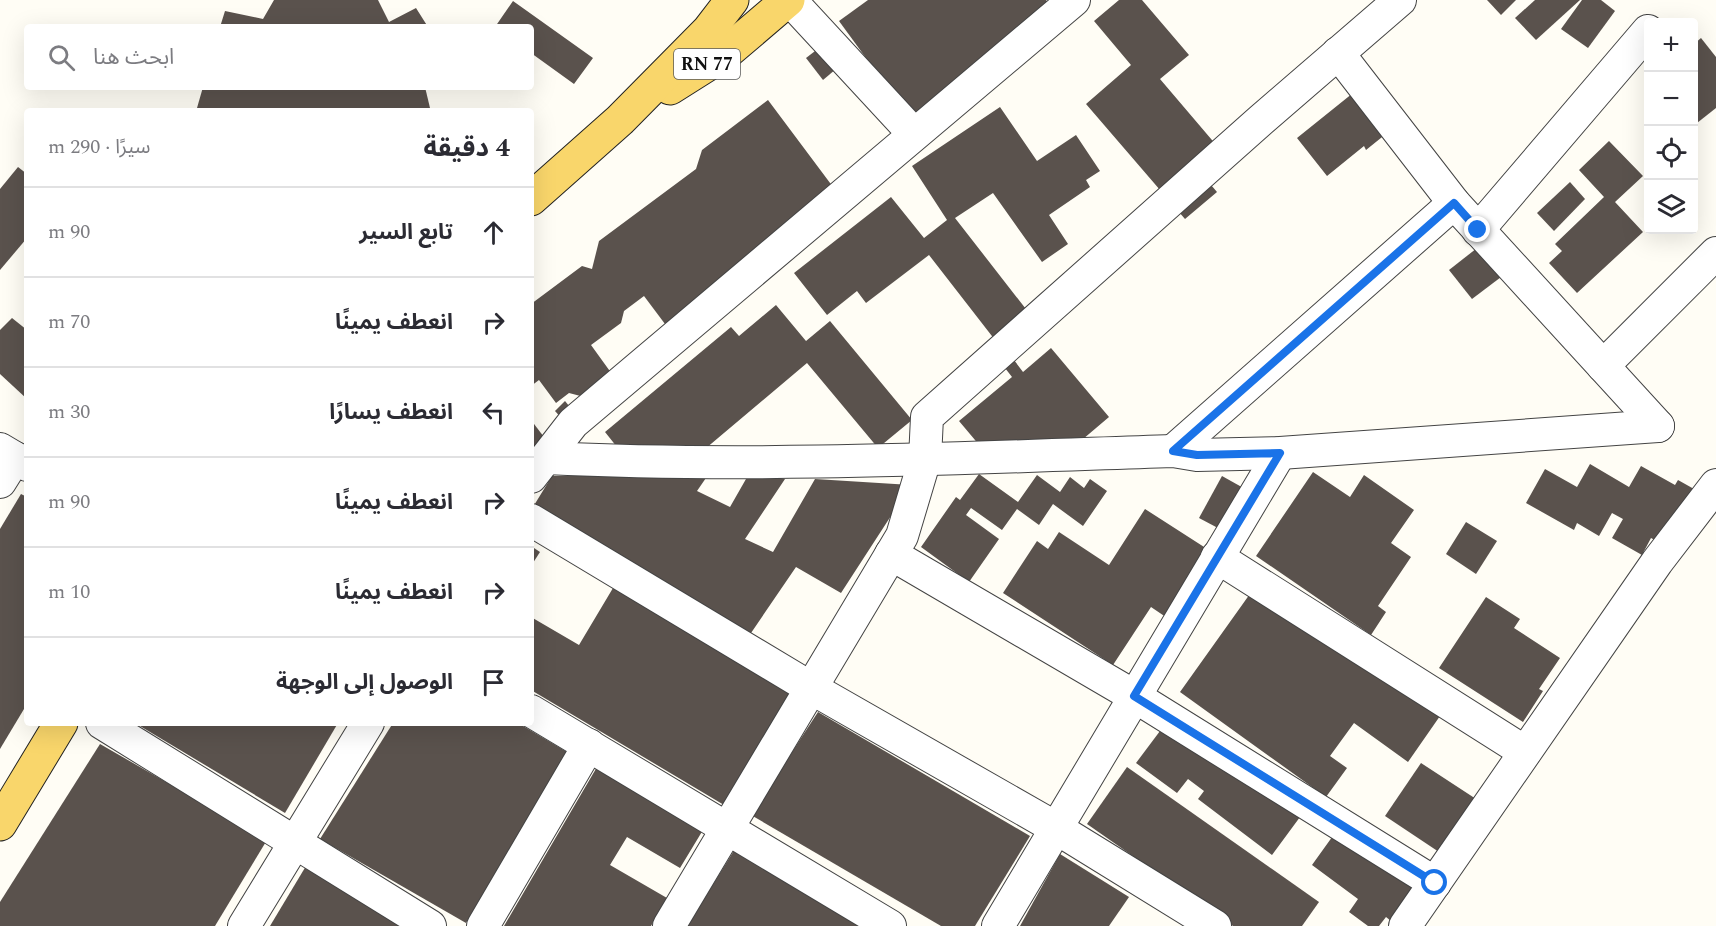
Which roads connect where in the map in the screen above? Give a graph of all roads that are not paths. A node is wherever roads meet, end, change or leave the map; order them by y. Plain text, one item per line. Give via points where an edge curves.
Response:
1 (732, 0) edge
2 (789, 0) edge
3 (1074, 0) edge
4 (1400, 0) edge
5 (1644, 36) edge
6 (1338, 53) junction
7 (620, 120) junction
8 (914, 134) junction
9 (534, 196) edge
10 (1454, 203) junction
11 (1478, 230) junction
12 (1716, 253) edge
13 (1603, 366) junction
14 (1173, 451) junction
15 (1280, 453) junction
16 (925, 459) junction
17 (538, 468) edge
18 (1716, 485) edge
19 (534, 522) edge
20 (891, 554) junction
21 (1217, 557) junction
22 (811, 688) junction
23 (1134, 696) junction
24 (534, 713) edge
25 (59, 726) edge
26 (107, 726) edge
27 (366, 726) edge
28 (589, 745) junction
29 (1525, 752) junction
30 (0, 824) edge
31 (727, 828) junction
32 (1056, 828) junction
33 (295, 842) junction
34 (1435, 883) junction
35 (244, 926) edge
36 (430, 926) edge
37 (483, 926) edge
38 (669, 926) edge
39 (890, 926) edge
40 (998, 926) edge
41 (1215, 926) edge
42 (1405, 926) edge

1 - 7 main road, RN 77 via 709,30
2 - 7 main road, RN 77 via 727,52
2 - 8 street
3 - 8 street
4 - 6 street
5 - 11 street
6 - 10 street
6 - 16 street via 927,417
7 - 9 main road, RN 77
8 - 17 street via 573,423
10 - 11 street
10 - 14 street
11 - 13 street
12 - 13 street
13 - 15 street via 1658,426
14 - 15 street via 1197,455
14 - 16 street
15 - 21 street
16 - 17 street
16 - 20 street via 902,536
18 - 29 street via 1657,562
19 - 22 street
20 - 22 street
20 - 23 street
21 - 23 street
21 - 29 street
22 - 31 street
22 - 32 street
23 - 32 street
23 - 34 street
24 - 28 street
25 - 30 main road
26 - 33 street
27 - 33 street
28 - 31 street
28 - 37 street
29 - 34 street
31 - 38 street
31 - 39 street
32 - 40 street
32 - 41 street
33 - 35 street
33 - 36 street
34 - 42 street

